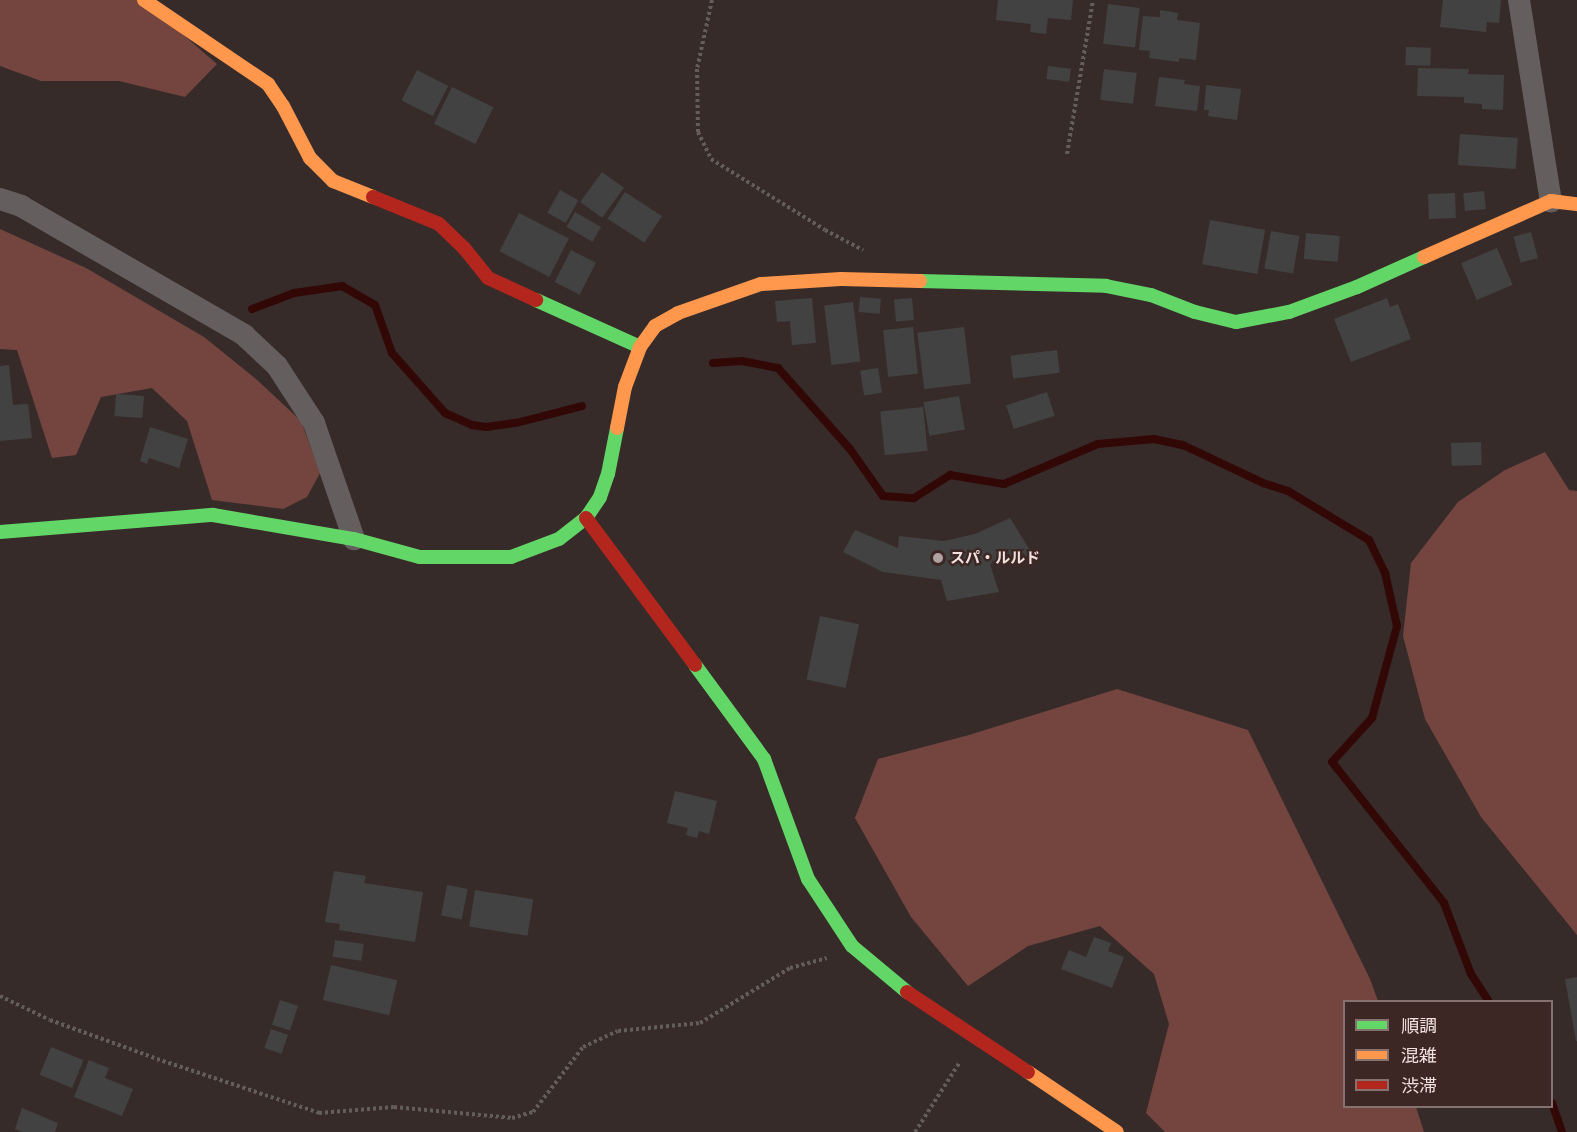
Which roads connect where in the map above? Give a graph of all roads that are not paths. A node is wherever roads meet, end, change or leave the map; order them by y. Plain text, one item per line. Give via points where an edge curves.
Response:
1 (144, 0) edge
2 (1519, 0) edge
3 (0, 200) edge
4 (1551, 201) junction
5 (1577, 204) edge
6 (640, 347) junction
7 (586, 518) junction
8 (0, 531) edge
9 (354, 539) junction
10 (1117, 1132) edge

1 - 6 street via 268,84 310,158 333,181 439,224 488,278
2 - 4 street
3 - 9 street via 21,206 244,335 269,358 314,423
4 - 5 street
4 - 6 street via 1357,287 1289,312 1236,322 1151,295 1106,286 841,279 761,284 678,313 655,326
6 - 7 street via 625,387 608,474 600,497
7 - 9 street via 559,539 511,556 420,556
7 - 10 street via 764,759 808,879 852,946 894,983
8 - 9 street via 213,515

